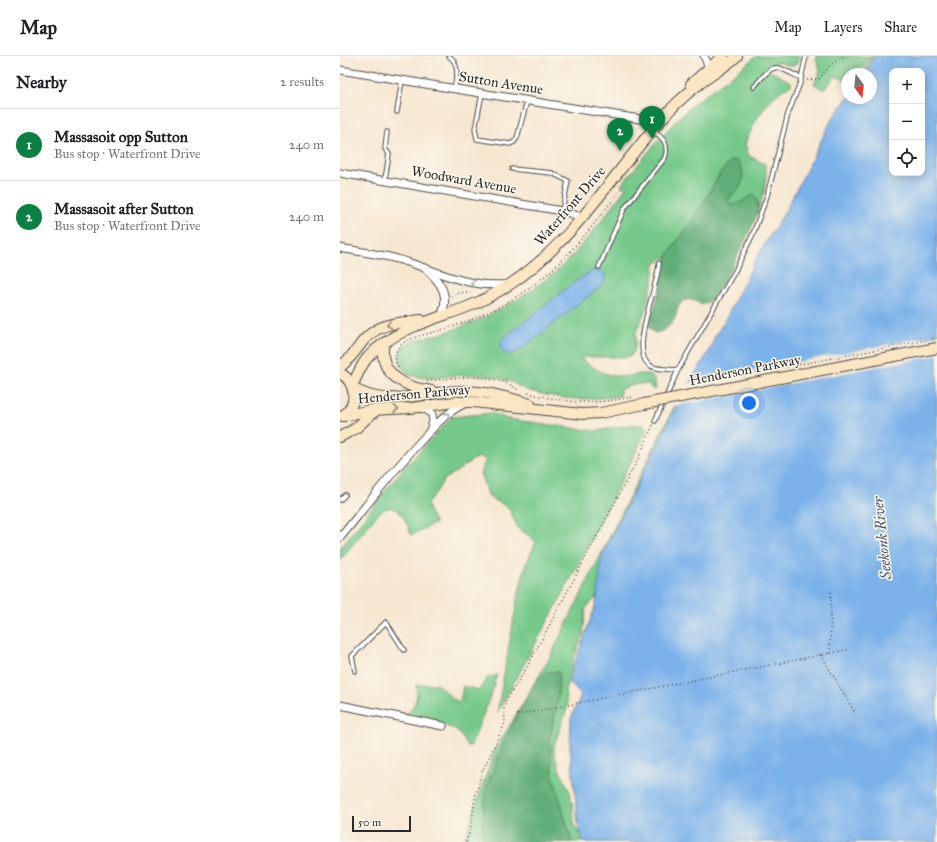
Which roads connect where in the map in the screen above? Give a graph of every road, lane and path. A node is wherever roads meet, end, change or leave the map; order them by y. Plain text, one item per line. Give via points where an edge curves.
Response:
1 (449, 56) edge
2 (704, 56) edge
3 (723, 56) edge
4 (737, 56) edge
5 (806, 56) edge
6 (844, 56) edge
7 (707, 69) junction
8 (340, 70) edge
9 (801, 78) junction
10 (402, 80) junction
11 (754, 87) dead end
12 (454, 89) junction
13 (482, 94) junction
14 (680, 100) junction
15 (526, 101) junction
16 (397, 112) dead end
17 (654, 127) junction
18 (387, 132) dead end
19 (512, 168) dead end
20 (340, 173) edge
21 (385, 180) junction
22 (622, 188) dead end
23 (562, 211) junction
24 (582, 217) junction
25 (340, 248) edge
26 (660, 263) dead end
27 (421, 267) junction
28 (599, 267) dead end
29 (511, 283) junction
30 (476, 288) dead end
31 (449, 297) dead end
32 (441, 316) junction
33 (937, 338) edge
34 (384, 343) junction
35 (937, 348) edge
36 (340, 367) edge
37 (678, 370) junction
38 (401, 371) dead end
39 (340, 373) edge
40 (743, 375) dead end
41 (422, 381) dead end
42 (352, 387) junction
43 (444, 392) junction
44 (635, 396) dead end
45 (469, 402) junction
46 (417, 408) junction
47 (378, 410) junction
48 (559, 412) junction
49 (342, 417) edge
50 (655, 421) joint
51 (429, 432) junction
52 (340, 437) edge
53 (345, 495) dead end
54 (340, 500) edge
55 (340, 538) edge
56 (831, 592) dead end
57 (851, 649) dead end
58 (404, 650) dead end
59 (830, 653) junction
60 (821, 655) junction
61 (355, 671) dead end
62 (340, 705) edge
63 (854, 711) dead end
64 (517, 715) dead end
65 (443, 726) dead end
66 (466, 842) edge

1 - 12 lane via 457,67
2 - 7 street
3 - 7 main road
4 - 14 main road, Waterfront Drive
5 - 9 lane
6 - 9 path via 830,65 819,79
7 - 14 main road via 683,92
8 - 10 street, Sutton Avenue
9 - 11 lane via 774,67
9 - 37 lane via 788,114 767,196 753,234
10 - 12 street, Sutton Avenue
10 - 16 lane
12 - 13 street, Sutton Avenue
13 - 15 street, Sutton Avenue
13 - 15 lane via 475,129 477,139 510,144 514,142
14 - 17 main road, Waterfront Drive
15 - 17 street, Sutton Avenue via 640,119
17 - 24 main road, Waterfront Drive
17 - 28 lane via 665,141 665,158 624,209
18 - 21 lane via 385,149 389,154
19 - 23 lane via 552,172 568,181
20 - 21 street, Woodward Avenue
21 - 23 street, Woodward Avenue
22 - 38 path via 578,245 531,286 486,313 415,338 398,347 395,357
23 - 24 street, Woodward Avenue
24 - 29 main road, Waterfront Drive via 545,257
25 - 27 street via 384,256
26 - 37 lane via 643,330 642,354 652,366
29 -> 27 street via 474,284
27 - 32 street via 433,276 444,290 445,302
29 - 32 main road, Waterfront Drive via 481,301
30 - 31 path
32 - 34 main road, Waterfront Drive via 404,331
32 -> 36 main road, Waterfront Drive via 378,328
33 - 40 path, bridge
34 - 42 main road, Waterfront Drive via 367,358
34 - 43 main road via 385,362 396,378 414,388
35 - 48 main road, Henderson Parkway, bridge via 591,414
37 - 50 lane
39 - 42 main road, Henderson Parkway
41 - 44 path via 463,378 496,380 525,393 574,402 604,402
42 - 43 main road, Henderson Parkway via 367,396 377,398 412,397
42 - 49 main road, Henderson Parkway via 353,402
43 - 48 main road, Henderson Parkway via 487,392
45 - 46 main road, Henderson Parkway via 450,402
45 - 48 main road, Henderson Parkway
51 -> 45 street via 451,411
47 -> 46 main road, Henderson Parkway
46 - 51 street via 432,414 433,422
47 - 49 main road, Henderson Parkway
47 - 52 main road
50 - 66 path via 638,459 526,669 507,697 504,705 505,723 482,772
51 - 55 street via 396,468
53 - 54 lane
56 - 59 path
57 - 59 path
58 - 61 lane via 386,622 352,656
59 - 60 path
60 - 63 path
60 - 64 path
62 - 65 street

